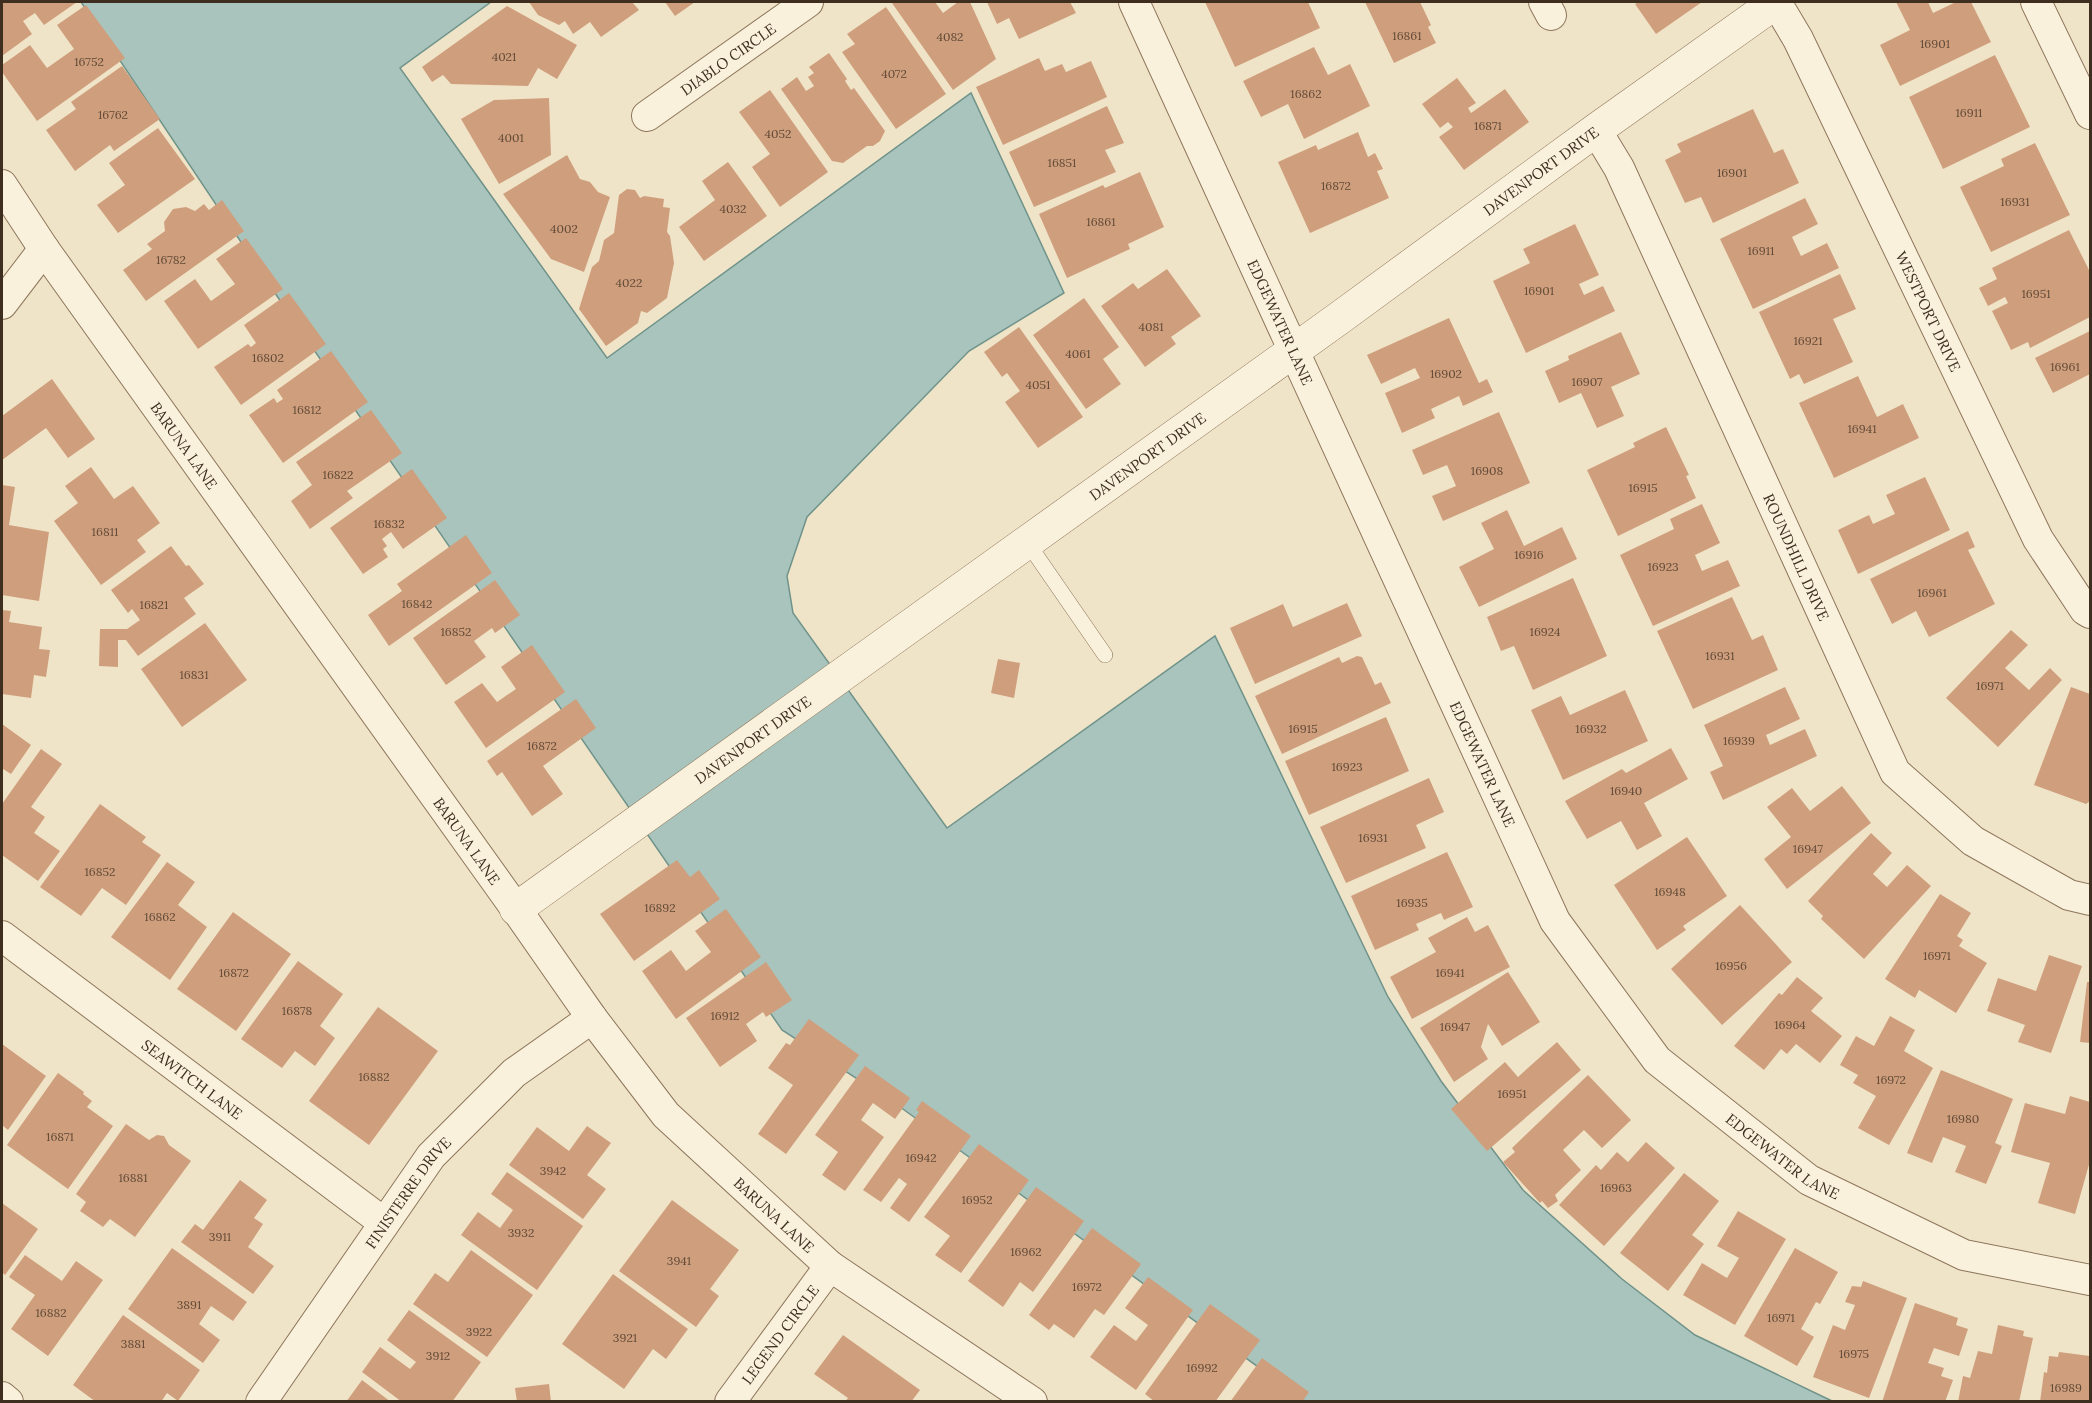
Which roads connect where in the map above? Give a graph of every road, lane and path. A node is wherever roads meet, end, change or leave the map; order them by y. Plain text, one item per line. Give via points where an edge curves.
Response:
1 (808, 2) edge
2 (1134, 2) edge
3 (1776, 2) edge
4 (2036, 2) edge
5 (2091, 114) edge
6 (647, 116) dead end
7 (1596, 130) junction
8 (2, 184) edge
9 (44, 249) junction
10 (2, 304) edge
11 (1294, 350) junction
12 (1027, 542) junction
13 (2091, 614) edge
14 (1105, 655) dead end
15 (2091, 900) edge
16 (516, 909) junction
17 (2, 936) edge
18 (592, 1017) junction
19 (383, 1222) junction
20 (830, 1266) junction
21 (2091, 1280) edge
22 (2, 1397) edge
23 (8, 1401) edge
24 (261, 1401) edge
25 (730, 1401) edge
26 (1032, 1401) edge

1 - 6 street, DIABLO CIRCLE
2 - 11 street, EDGEWATER LANE
3 - 7 street, DAVENPORT DRIVE
3 - 13 street, WESTPORT DRIVE via 1798,39 2038,539
4 - 5 street
7 - 11 street, DAVENPORT DRIVE
7 - 15 street, ROUNDHILL DRIVE via 1619,168 1896,772 1973,841 2069,895
8 - 9 street, BARUNA LANE
9 - 10 street
9 - 16 street, BARUNA LANE
11 - 12 street, DAVENPORT DRIVE
11 - 21 street, EDGEWATER LANE via 1555,921 1657,1060 1809,1180 1964,1255
12 - 14 lane
12 - 16 street, DAVENPORT DRIVE
16 - 18 street, BARUNA LANE
17 - 19 street, SEAWITCH LANE
18 - 19 street, FINISTERRE DRIVE via 514,1073 431,1156
18 - 20 street, BARUNA LANE via 666,1115
19 - 24 street, FINISTERRE DRIVE
20 - 25 street, LEGEND CIRCLE
20 - 26 street, BARUNA LANE
22 - 23 street

